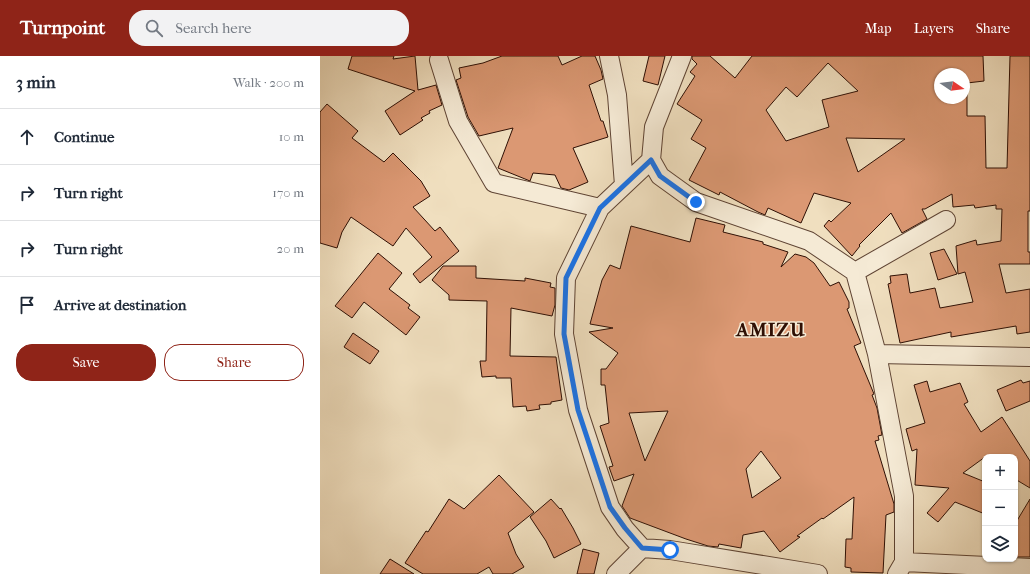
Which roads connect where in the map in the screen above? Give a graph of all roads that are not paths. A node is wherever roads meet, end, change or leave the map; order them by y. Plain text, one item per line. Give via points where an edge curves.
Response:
1 (609, 56) edge
2 (682, 56) edge
3 (439, 60) dead end
4 (651, 160) junction
5 (624, 186) junction
6 (600, 208) junction
7 (946, 220) dead end
8 (855, 272) junction
9 (877, 354) junction
10 (1030, 357) edge
11 (642, 548) junction
12 (901, 568) edge
13 (1030, 568) edge
14 (616, 574) edge
15 (818, 574) edge

1 - 5 street via 617,95
2 - 4 street via 654,127
3 - 6 street via 458,121 494,182
4 - 5 street
4 - 8 street via 660,176 696,202 809,241
5 - 6 street
6 - 11 street via 566,278 564,334 578,410 610,507
7 - 8 street
8 - 9 street
9 - 10 street
9 - 12 street via 904,496
11 - 14 street
11 - 15 street via 670,550
12 - 13 street

